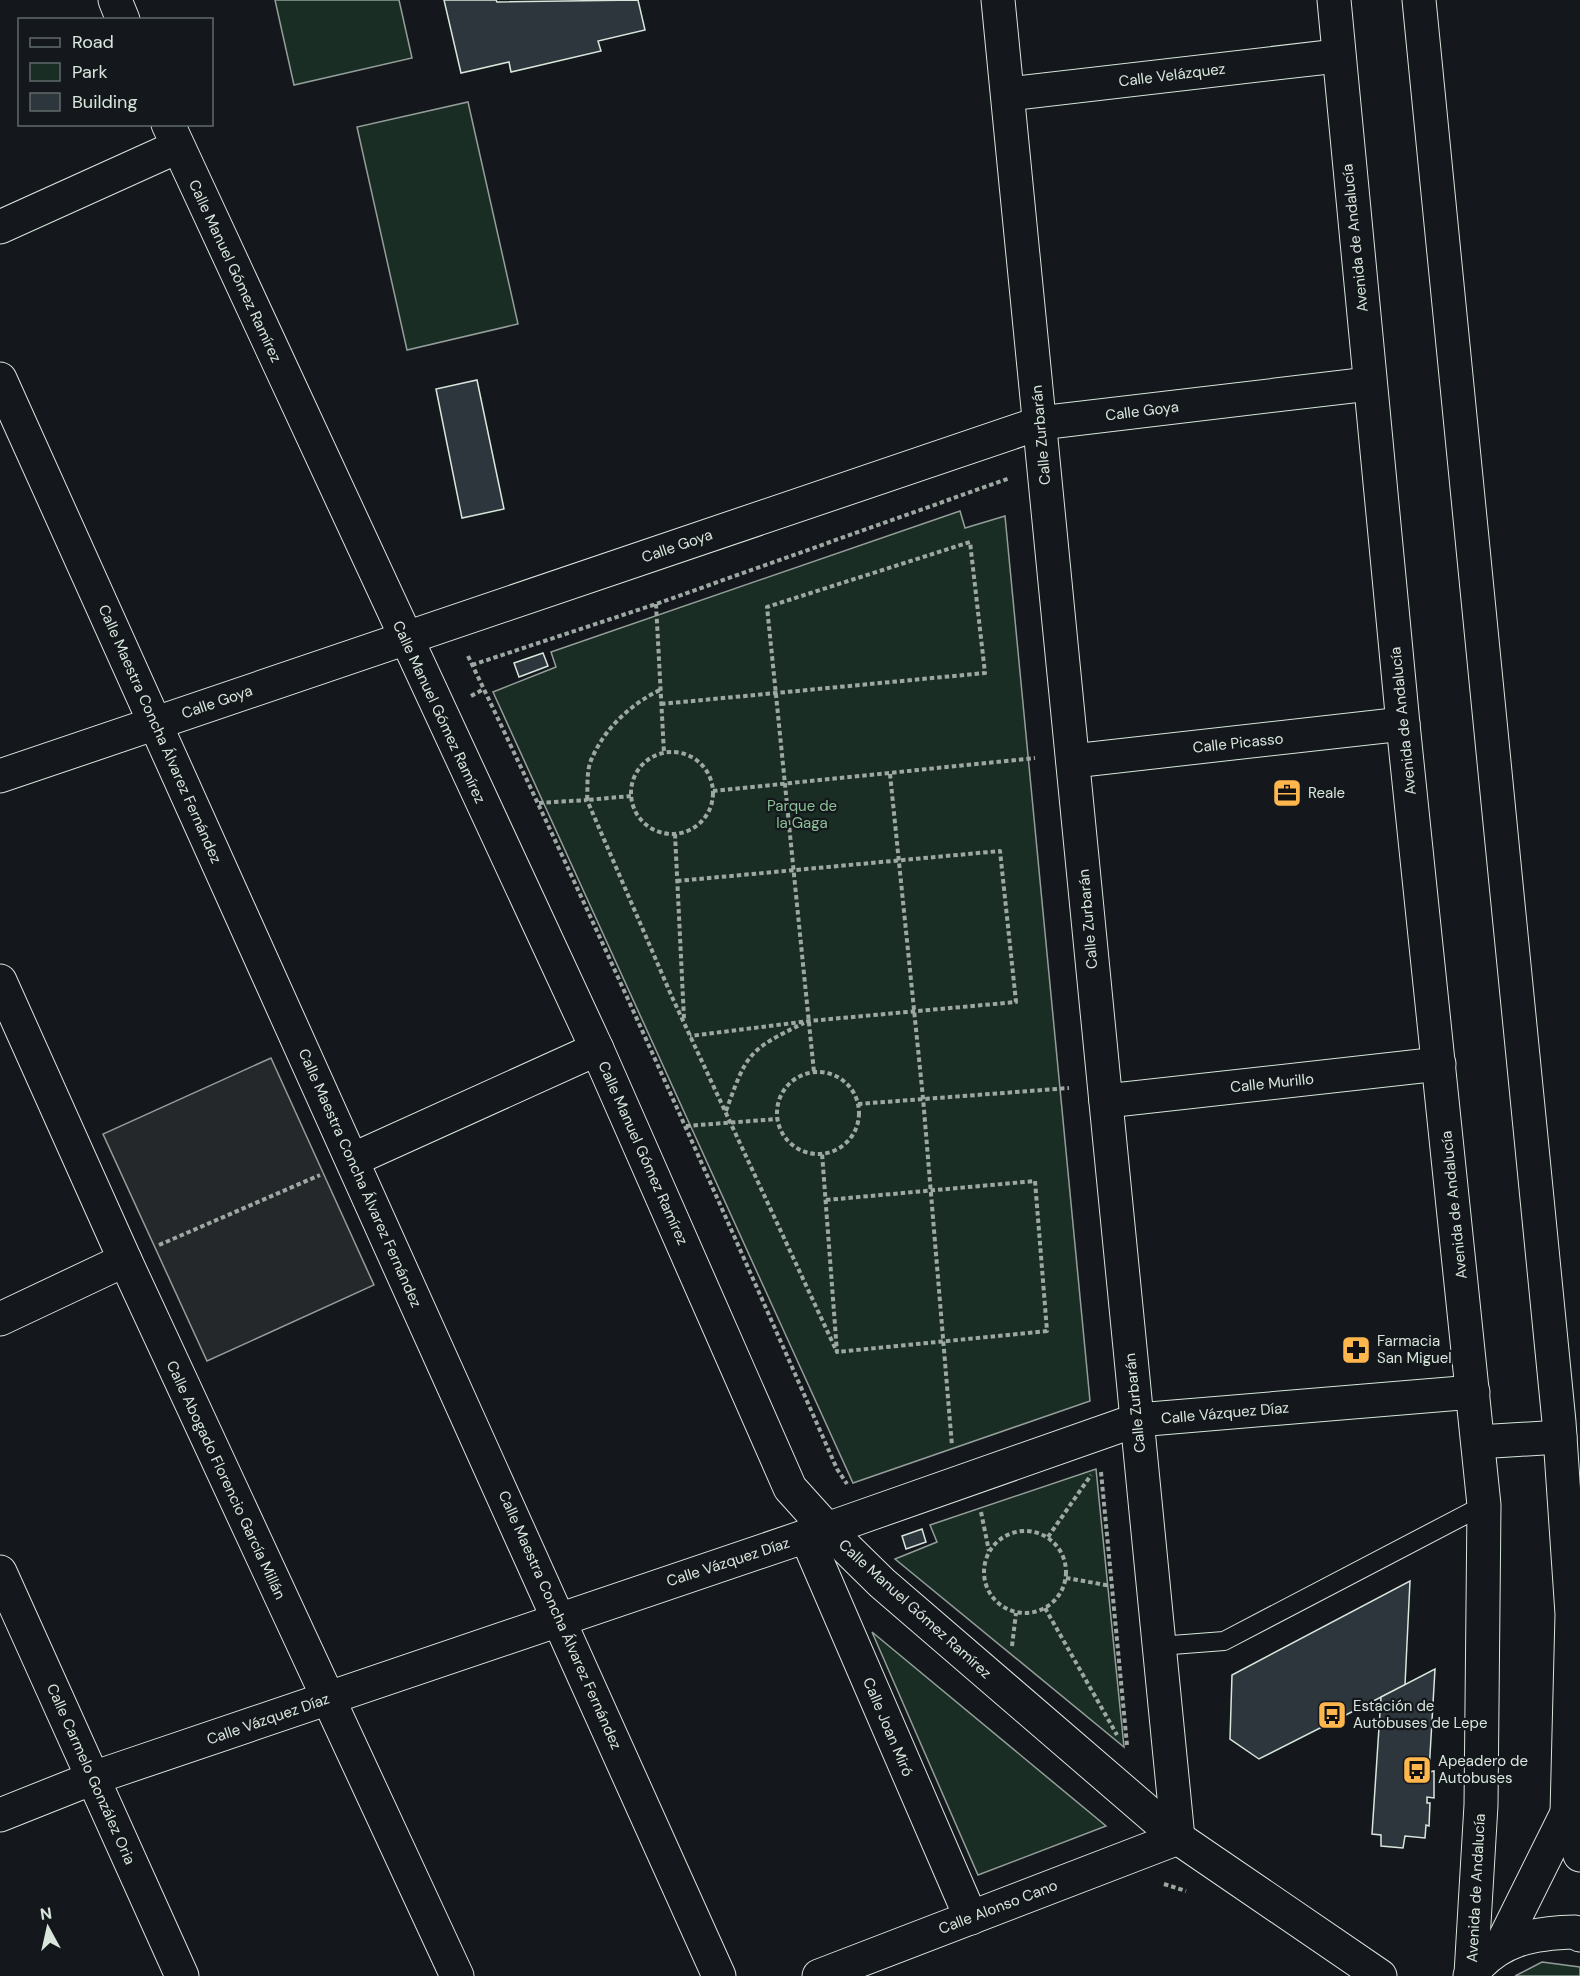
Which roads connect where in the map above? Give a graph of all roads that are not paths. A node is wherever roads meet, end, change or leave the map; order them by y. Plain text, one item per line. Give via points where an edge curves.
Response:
1 (115, 0) edge
2 (998, 0) edge
3 (1334, 0) edge
4 (1419, 0) edge
5 (122, 18) edge
6 (1337, 56) junction
7 (1008, 94) junction
8 (173, 136) edge
9 (0, 227) edge
10 (0, 379) edge
11 (1369, 384) junction
12 (1040, 423) junction
13 (404, 638) junction
14 (155, 723) junction
15 (1402, 724) junction
16 (1057, 759) junction
17 (0, 776) edge
18 (0, 981) edge
19 (597, 1049) junction
20 (1439, 1064) junction
21 (1106, 1101) junction
22 (352, 1160) junction
23 (125, 1260) junction
24 (0, 1319) edge
25 (1473, 1392) junction
26 (1137, 1420) junction
27 (1560, 1437) junction
28 (1478, 1442) junction
29 (1484, 1505) junction
30 (816, 1533) junction
31 (0, 1572) edge
32 (560, 1618) junction
33 (1159, 1646) junction
34 (327, 1699) junction
35 (93, 1778) junction
36 (1567, 1813) junction
37 (0, 1815) edge
38 (1178, 1838) junction
39 (1580, 1856) edge
40 (971, 1918) junction
41 (1580, 1935) edge
42 (1501, 1947) junction
43 (1471, 1975) edge
44 (182, 1976) edge
45 (457, 1976) edge
46 (719, 1976) edge
47 (819, 1976) edge
48 (1380, 1976) edge

1 - 5 main road
2 - 7 main road, Calle Zurbarán
3 - 6 main road, Avenida de Andalucía
4 - 27 main road, Avenida de Andalucía
6 - 7 main road, Calle Velázquez
6 - 11 main road, Avenida de Andalucía
7 - 12 main road, Calle Zurbarán
8 - 9 main road
8 - 13 main road, Calle Manuel Gómez Ramírez
10 - 14 main road, Calle Maestra Concha Álvarez Fernández
11 - 12 main road, Calle Goya
11 - 15 main road, Avenida de Andalucía
12 - 13 main road, Calle Goya
12 - 16 main road, Calle Zurbarán
13 - 14 main road, Calle Goya
13 - 19 main road, Calle Manuel Gómez Ramírez
14 - 17 main road, Calle Goya
14 - 22 main road, Calle Maestra Concha Álvarez Fernández
15 - 16 main road, Calle Picasso
15 - 20 main road, Avenida de Andalucía
16 - 21 main road, Calle Zurbarán
18 - 23 main road, Calle Abogado Florencio García Millán
19 - 22 main road
19 - 30 main road, Calle Manuel Gómez Ramírez via 790,1488
20 - 21 main road, Calle Murillo
20 - 25 main road, Avenida de Andalucía
21 - 26 main road, Calle Zurbarán
22 - 32 main road, Calle Maestra Concha Álvarez Fernández
23 - 24 main road
23 - 34 main road, Calle Abogado Florencio García Millán
25 - 26 main road, Calle Vázquez Díaz
25 - 28 main road, Avenida de Andalucía
26 - 30 main road, Calle Vázquez Díaz
26 - 33 main road, Calle Zurbarán
27 - 28 main road
27 - 36 main road, Avenida de Andalucía via 1572,1614
28 - 29 main road, Avenida de Andalucía
29 - 33 lane via 1224,1641
29 - 43 main road, Avenida de Andalucía via 1481,1805
30 - 32 main road, Calle Vázquez Díaz
30 - 38 main road, Calle Manuel Gómez Ramírez via 882,1583
30 - 40 main road, Calle Joan Miró
31 - 35 main road, Calle Carmelo González Oria
32 - 34 main road, Calle Vázquez Díaz
32 - 46 main road, Calle Maestra Concha Álvarez Fernández
33 - 38 main road, Calle Zurbarán
34 - 35 main road, Calle Vázquez Díaz
34 - 45 main road, Calle Abogado Florencio García Millán
35 - 37 main road, Calle Vázquez Díaz
35 - 44 main road, Calle Carmelo González Oria
36 - 39 main road, Avenida de Andalucía
36 - 42 main road, Avenida de Andalucía
38 - 40 main road, Calle Alonso Cano
38 - 48 main road, Calle Manuel Gómez Ramírez
40 - 47 main road, Calle Alonso Cano
41 - 42 main road via 1538,1933
42 - 43 main road

